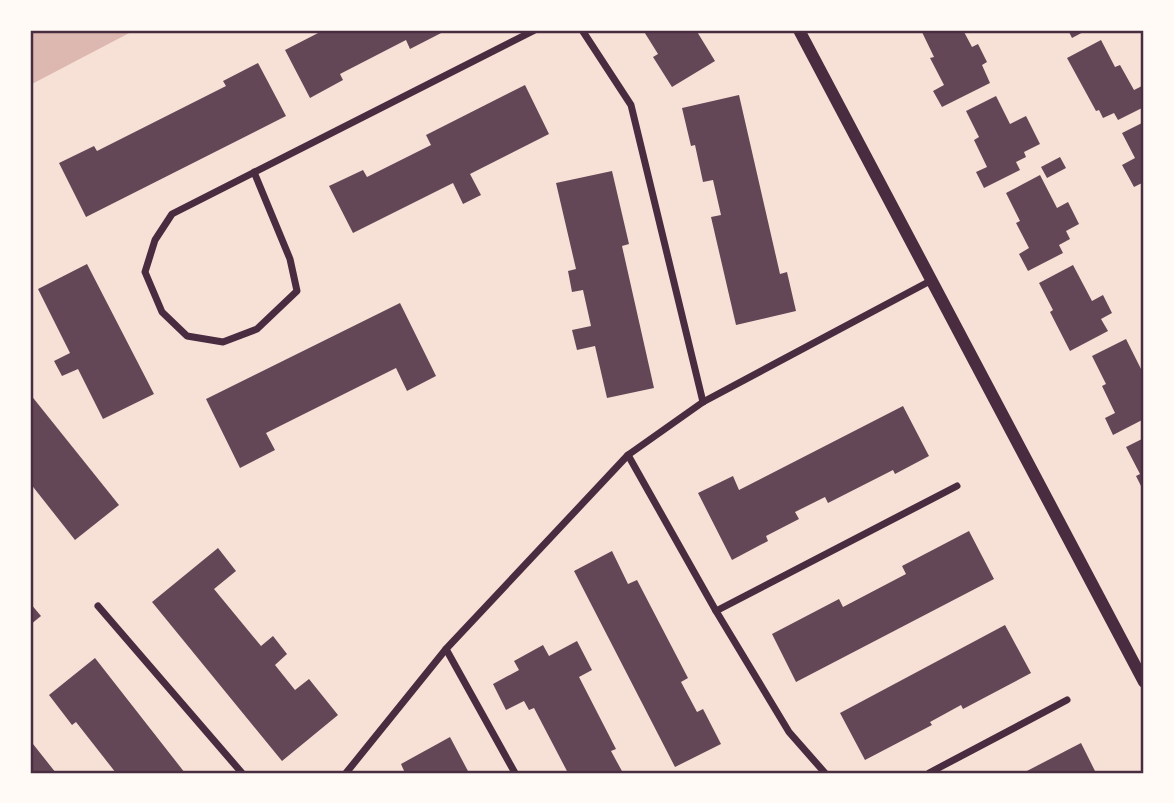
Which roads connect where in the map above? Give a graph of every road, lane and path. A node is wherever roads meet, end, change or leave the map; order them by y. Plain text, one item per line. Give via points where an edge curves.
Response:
1 (535, 30) edge
2 (582, 30) edge
3 (799, 30) edge
4 (254, 172) junction
5 (932, 279) junction
6 (703, 402) junction
7 (628, 454) junction
8 (957, 486) dead end
9 (98, 606) dead end
10 (716, 611) junction
11 (446, 649) junction
12 (1144, 682) edge
13 (1067, 700) dead end
14 (242, 773) edge
15 (346, 773) edge
16 (515, 773) edge
17 (825, 773) edge
18 (929, 773) edge

1 - 4 street
2 - 6 street via 631,106
3 - 5 street
4 - 4 street via 172,214 155,240 145,272 162,312 187,336 223,342 257,329 297,291 290,259
5 - 6 street
5 - 12 street
6 - 7 street
7 - 10 street
7 - 11 street
8 - 10 street
9 - 14 street
10 - 17 street via 789,732
11 - 15 street
11 - 16 street
13 - 18 street

